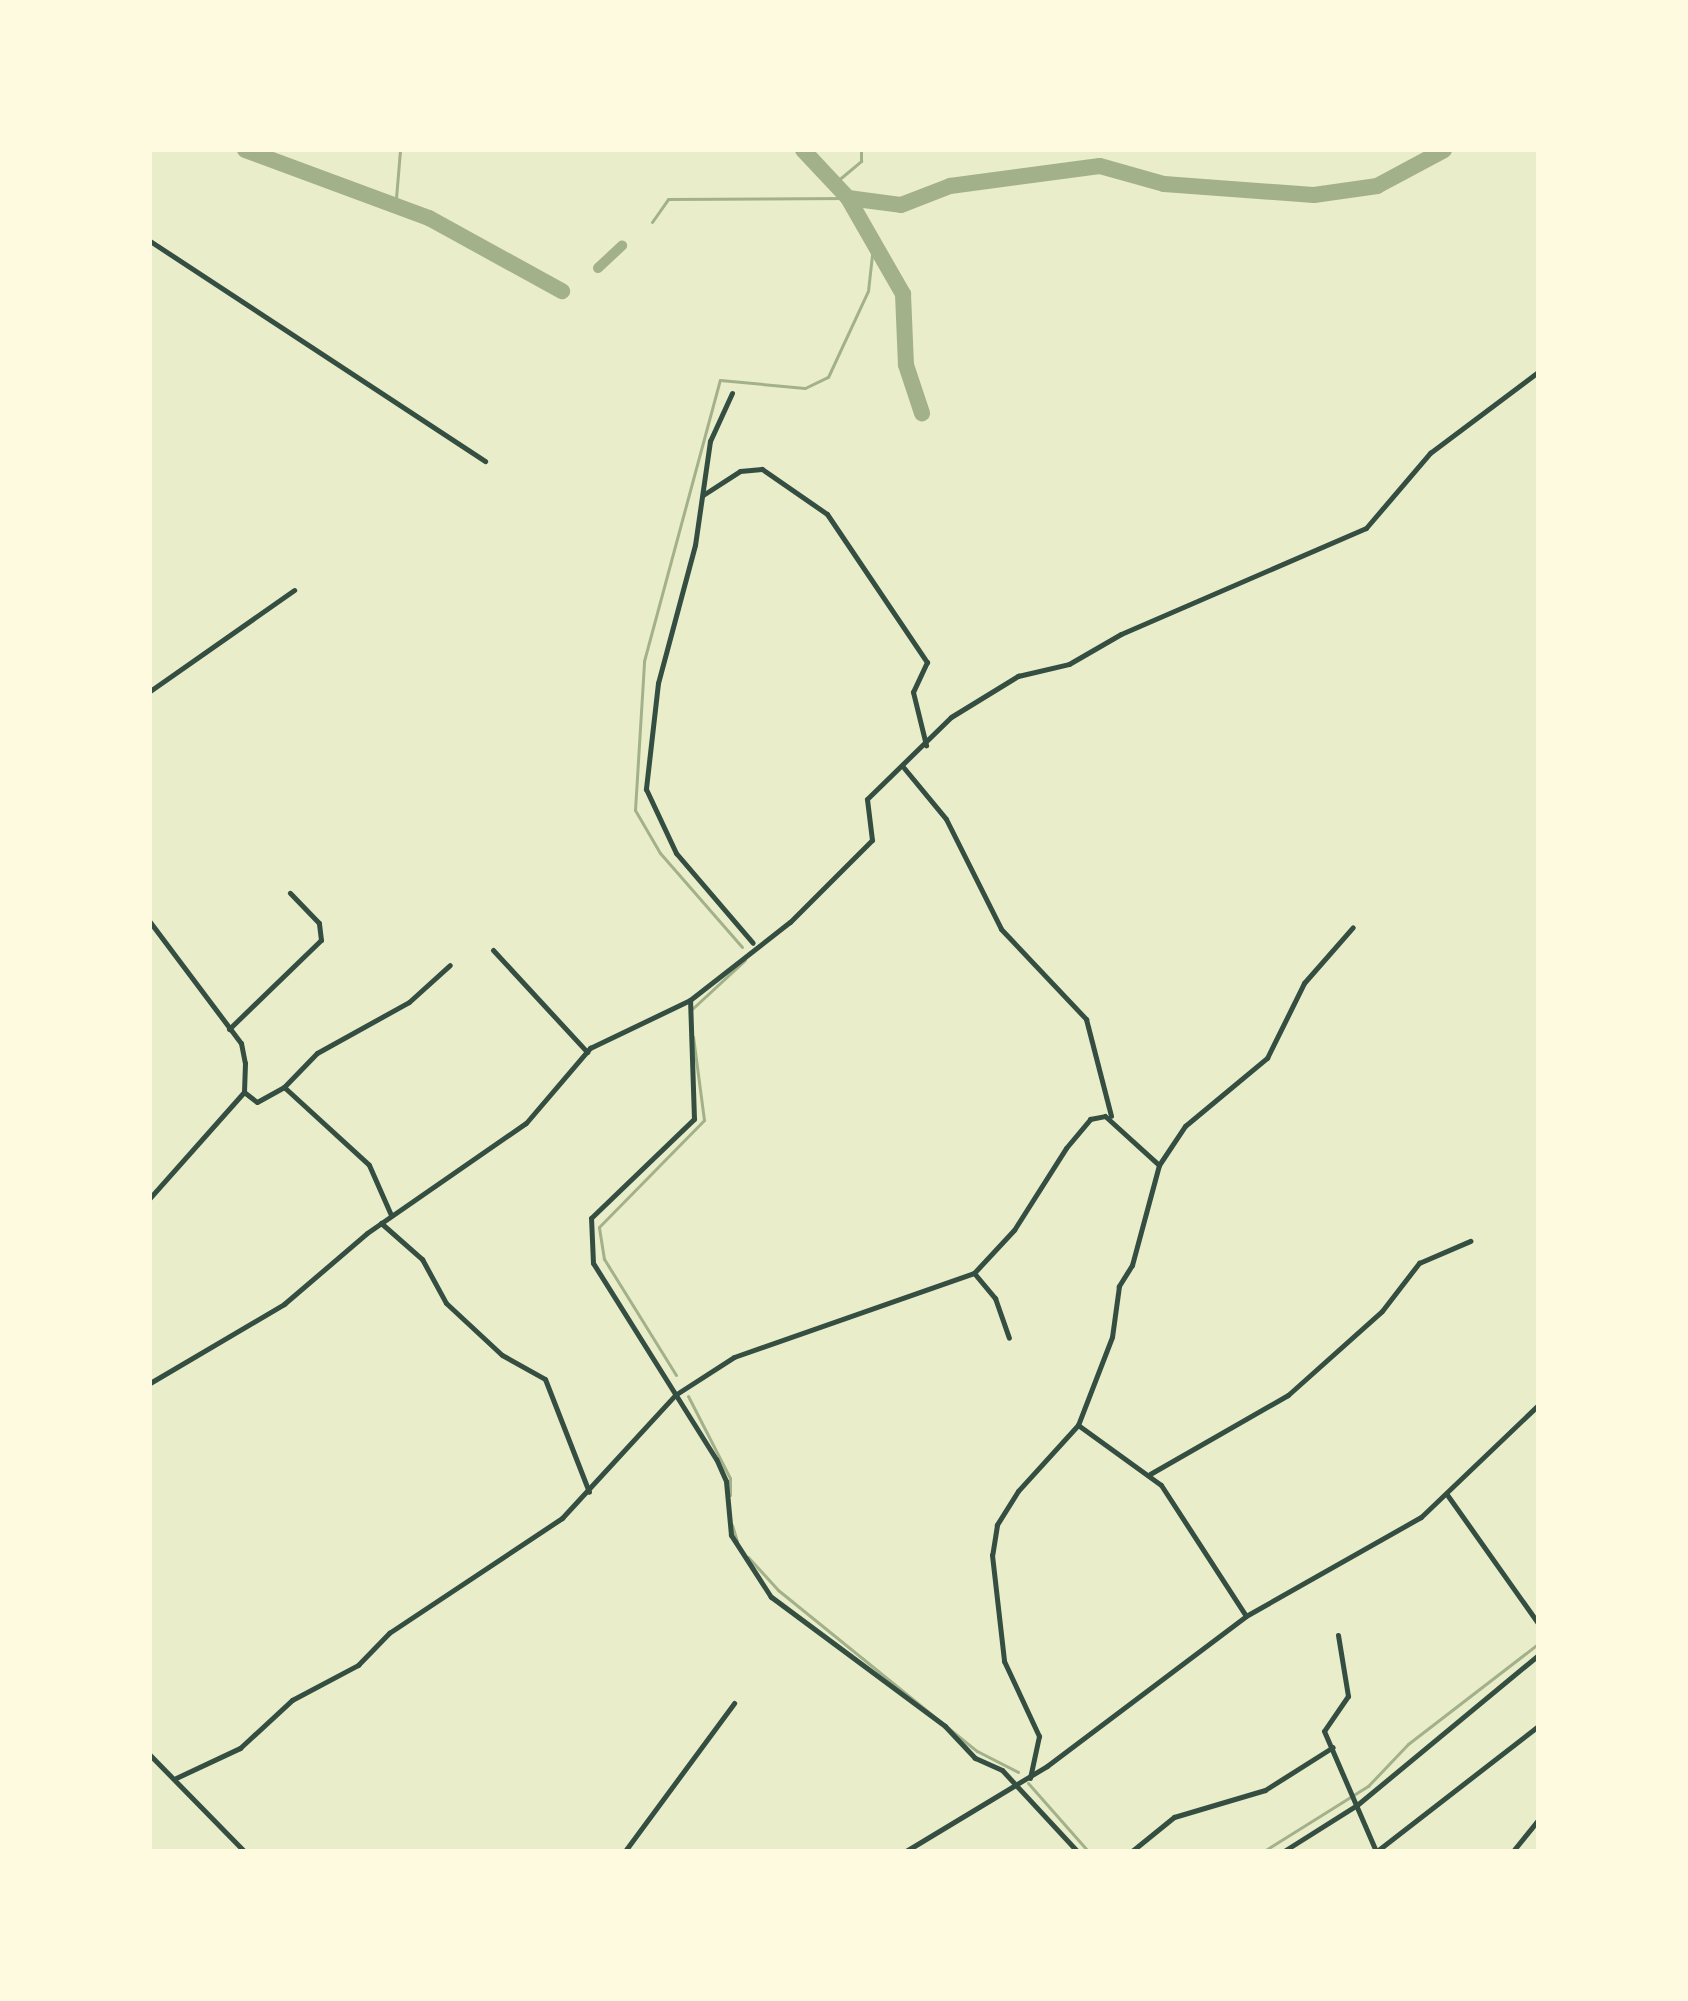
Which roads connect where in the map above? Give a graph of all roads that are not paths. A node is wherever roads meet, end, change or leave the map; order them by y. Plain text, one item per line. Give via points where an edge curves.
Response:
1 (150, 241) edge
2 (1538, 372) edge
3 (732, 393) dead end
4 (485, 461) dead end
5 (703, 495) junction
6 (294, 590) dead end
7 (150, 691) edge
8 (926, 745) junction
9 (904, 768) junction
10 (290, 893) dead end
11 (150, 922) edge
12 (1353, 927) dead end
13 (754, 943) junction
14 (493, 950) dead end
15 (450, 965) dead end
16 (690, 1000) junction
17 (229, 1029) junction
18 (587, 1052) junction
19 (284, 1087) junction
20 (244, 1092) junction
21 (1112, 1117) junction
22 (1159, 1165) junction
23 (150, 1198) edge
24 (391, 1215) junction
25 (381, 1223) junction
26 (1470, 1241) dead end
27 (974, 1273) junction
28 (1009, 1338) dead end
29 (150, 1383) edge
30 (675, 1395) junction
31 (1538, 1405) edge
32 (1078, 1425) junction
33 (1150, 1474) junction
34 (589, 1492) junction
35 (1448, 1496) junction
36 (1246, 1616) junction
37 (1538, 1623) edge
38 (1338, 1635) dead end
39 (1538, 1655) edge
40 (734, 1703) dead end
41 (1538, 1726) edge
42 (1333, 1747) junction
43 (150, 1755) edge
44 (176, 1778) junction
45 (1030, 1778) junction
46 (1019, 1784) junction
47 (1354, 1800) junction
48 (1538, 1820) edge
49 (244, 1851) edge
50 (625, 1851) edge
51 (906, 1851) edge
52 (1077, 1851) edge
53 (1132, 1851) edge
54 (1284, 1851) edge
55 (1376, 1851) edge
56 (1513, 1851) edge

1 - 4 street
2 - 8 street via 1430,453 1366,528 1121,634 1069,664 1018,676 977,697
3 - 5 street via 710,441
5 - 8 street via 740,471 762,469 827,514 927,662 913,692
5 - 13 street via 658,683 646,789 676,853
6 - 7 street
8 - 9 street
9 - 13 street via 865,803 872,840 790,922
9 - 21 street via 946,819 1001,929 1086,1019
10 - 17 street via 319,923 321,940
11 - 17 street
12 - 22 street via 1304,983 1267,1058 1185,1126
13 - 16 street
14 - 18 street
15 - 19 street via 409,1002 317,1053
16 - 18 street
16 - 30 street via 694,1119 603,1204 587,1229 593,1263
17 - 20 street via 244,1052
18 - 24 street via 526,1123
19 - 20 street via 257,1102
19 - 24 street via 369,1165 375,1192
20 - 23 street
21 - 22 street
21 - 27 street via 1090,1119 1036,1187 1001,1248
22 - 32 street via 1132,1265 1119,1286 1112,1337
24 - 25 street
25 - 29 street via 284,1304
25 - 34 street via 422,1259 446,1303 502,1355 545,1379
26 - 33 street via 1419,1263 1382,1311 1288,1395
27 - 28 street via 995,1298
27 - 30 street via 734,1357
30 - 34 street
30 - 46 street via 726,1481 724,1512 739,1553 771,1597
31 - 35 street
32 - 33 street
32 - 45 street via 1018,1491 997,1525 992,1555 1004,1661 1039,1736
33 - 36 street via 1181,1508
34 - 44 street via 389,1633 358,1665 292,1700 240,1748
35 - 36 street via 1380,1546
35 - 37 street
36 - 45 street
38 - 42 street via 1349,1682 1346,1704 1324,1726
39 - 47 street
40 - 50 street
41 - 55 street
42 - 47 street
42 - 53 street via 1265,1790 1174,1817
43 - 44 street
44 - 49 street
45 - 46 street
46 - 51 street
46 - 52 street
47 - 54 street
47 - 55 street
48 - 56 street

